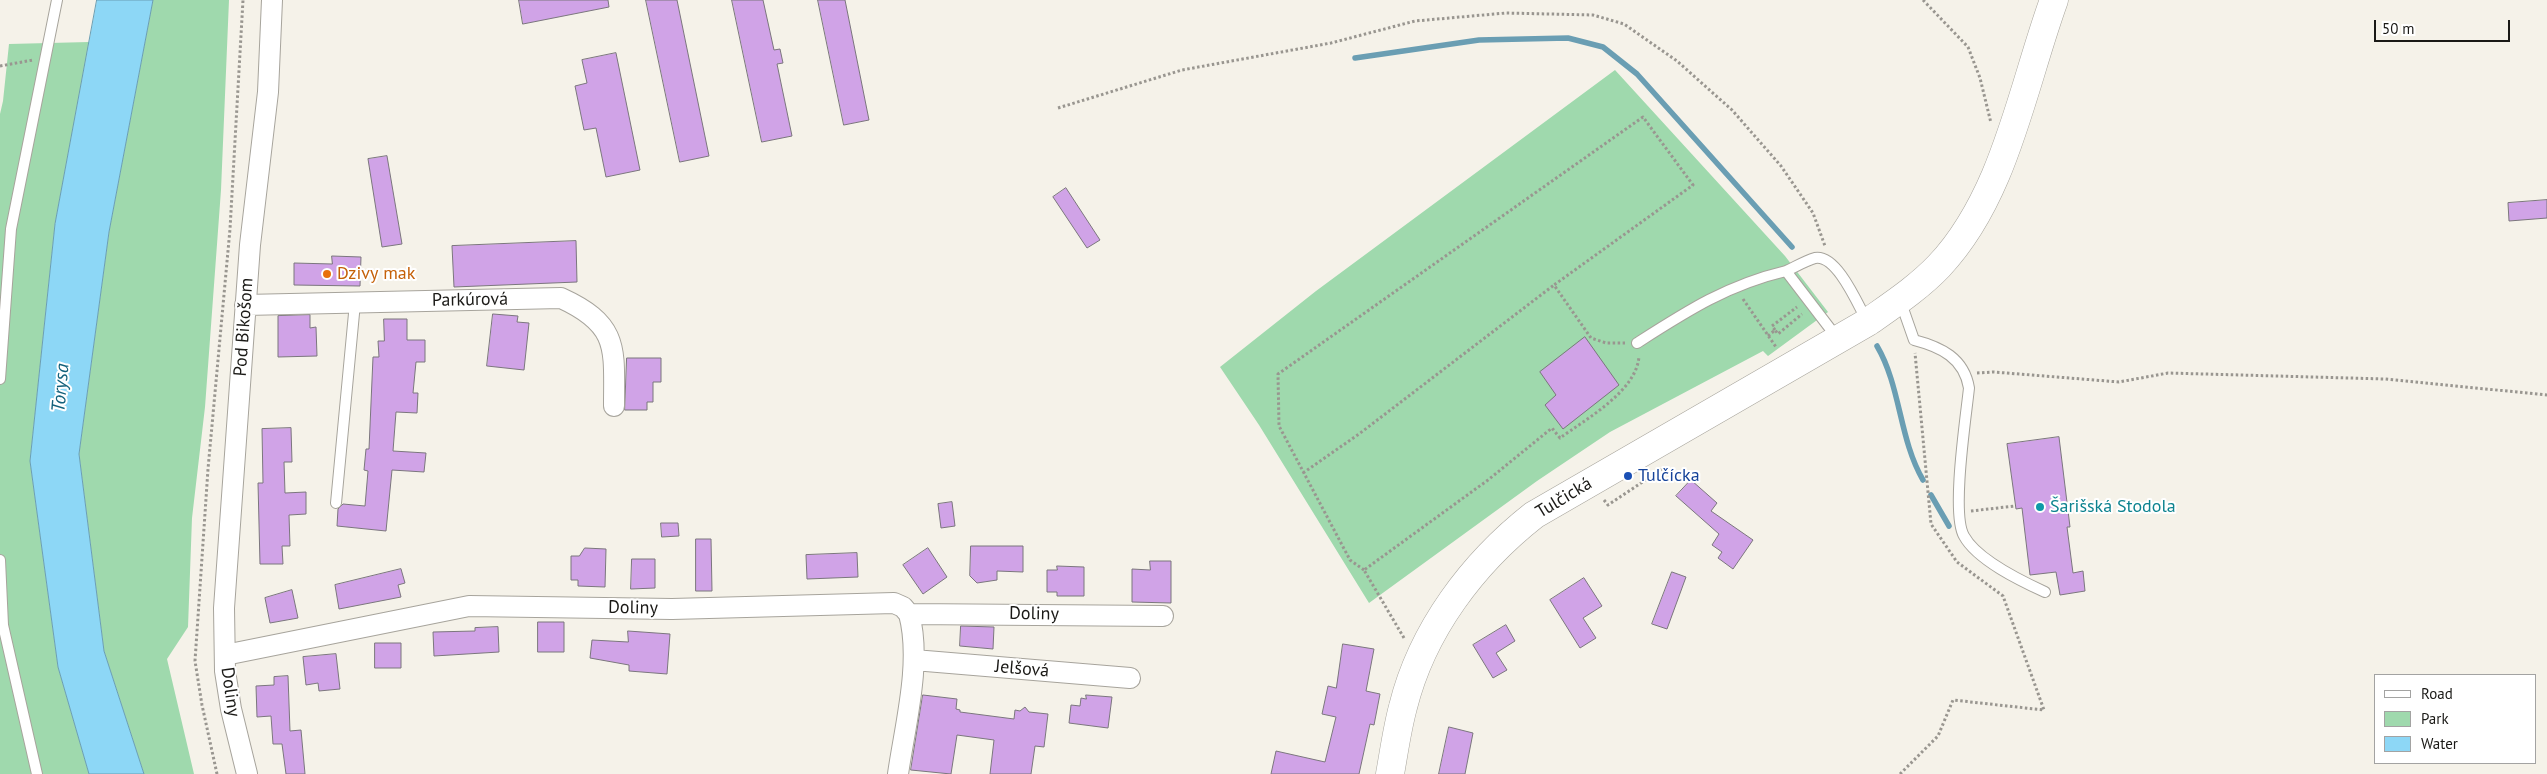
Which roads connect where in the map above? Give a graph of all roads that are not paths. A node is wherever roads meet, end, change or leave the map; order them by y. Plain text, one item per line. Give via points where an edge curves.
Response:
1 (57, 0) edge
2 (272, 0) edge
3 (2054, 0) edge
4 (1786, 270) junction
5 (1899, 300) junction
6 (355, 303) junction
7 (245, 305) junction
8 (1854, 330) junction
9 (1637, 343) road end
10 (0, 379) edge
11 (614, 406) dead end
12 (336, 503) dead end
13 (0, 560) edge
14 (2045, 592) dead end
15 (910, 614) junction
16 (1163, 616) dead end
17 (225, 655) junction
18 (914, 660) junction
19 (1130, 678) dead end
20 (37, 774) edge
21 (247, 774) edge
22 (898, 774) edge
23 (1390, 774) edge

1 - 10 lane via 11,229
2 - 7 street, Pod Bikošom via 268,92
3 - 5 street, Tulčická via 1983,204 1951,253
4 - 8 lane
4 - 8 lane via 1816,258 1827,259 1838,270
4 - 9 lane via 1736,286
5 - 8 street, Tulčická
5 - 14 lane via 1914,340 1946,353 1966,373 1969,388 1958,512 1964,536 1990,562
6 - 7 street, Parkúrová
6 - 11 street, Parkúrová via 561,298 594,316 607,334 614,358
6 - 12 lane
7 - 17 street, Pod Bikošom via 224,608
8 - 23 street, Tulčická via 1534,515 1499,545 1470,576 1450,604 1421,656 1403,706
13 - 20 lane via 3,625
15 - 16 street, Doliny
15 - 17 street, Doliny via 894,603 672,609 469,606
15 - 18 street
17 - 21 street, Doliny via 230,709
18 - 19 street, Jelšová
18 - 22 street

